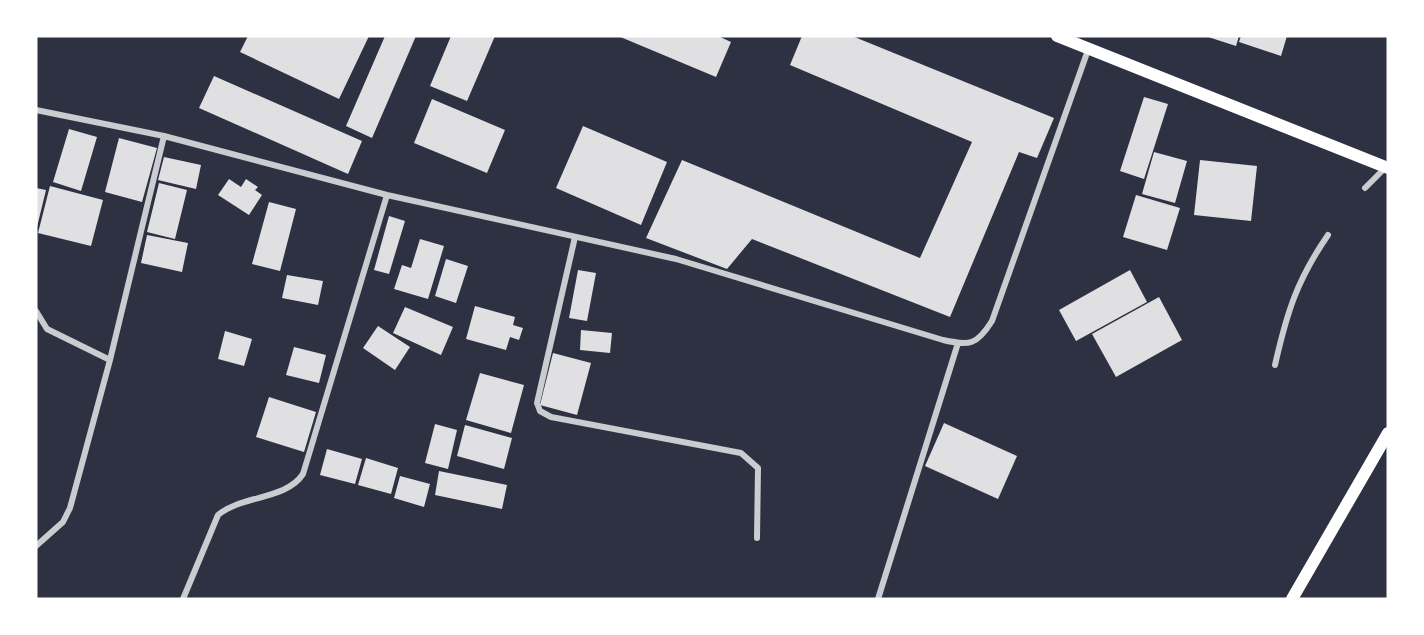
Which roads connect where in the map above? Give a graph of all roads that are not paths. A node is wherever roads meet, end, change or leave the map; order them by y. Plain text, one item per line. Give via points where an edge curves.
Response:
1 (1057, 36) edge
2 (1088, 50) junction
3 (36, 110) edge
4 (164, 136) junction
5 (1387, 167) edge
6 (1365, 188) dead end
7 (387, 195) junction
8 (1328, 235) dead end
9 (575, 237) junction
10 (36, 311) edge
11 (958, 344) junction
12 (110, 360) junction
13 (1275, 365) dead end
14 (1388, 433) edge
15 (757, 538) dead end
16 (36, 546) edge
17 (183, 599) edge
18 (878, 599) edge
19 (1292, 599) edge

1 - 2 main road
2 - 5 main road
2 - 11 street via 992,321 978,340
3 - 4 street
4 - 7 street
4 - 12 street
5 - 6 street
7 - 9 street
7 - 17 street via 303,474 296,485 230,506 218,515
8 - 13 street via 1306,267 1288,309
9 - 11 street via 676,259
9 - 15 street via 537,403 540,411 551,417 741,453 758,468
10 - 12 street via 47,329
11 - 18 street
12 - 16 street via 70,508 54,532
14 - 19 main road

